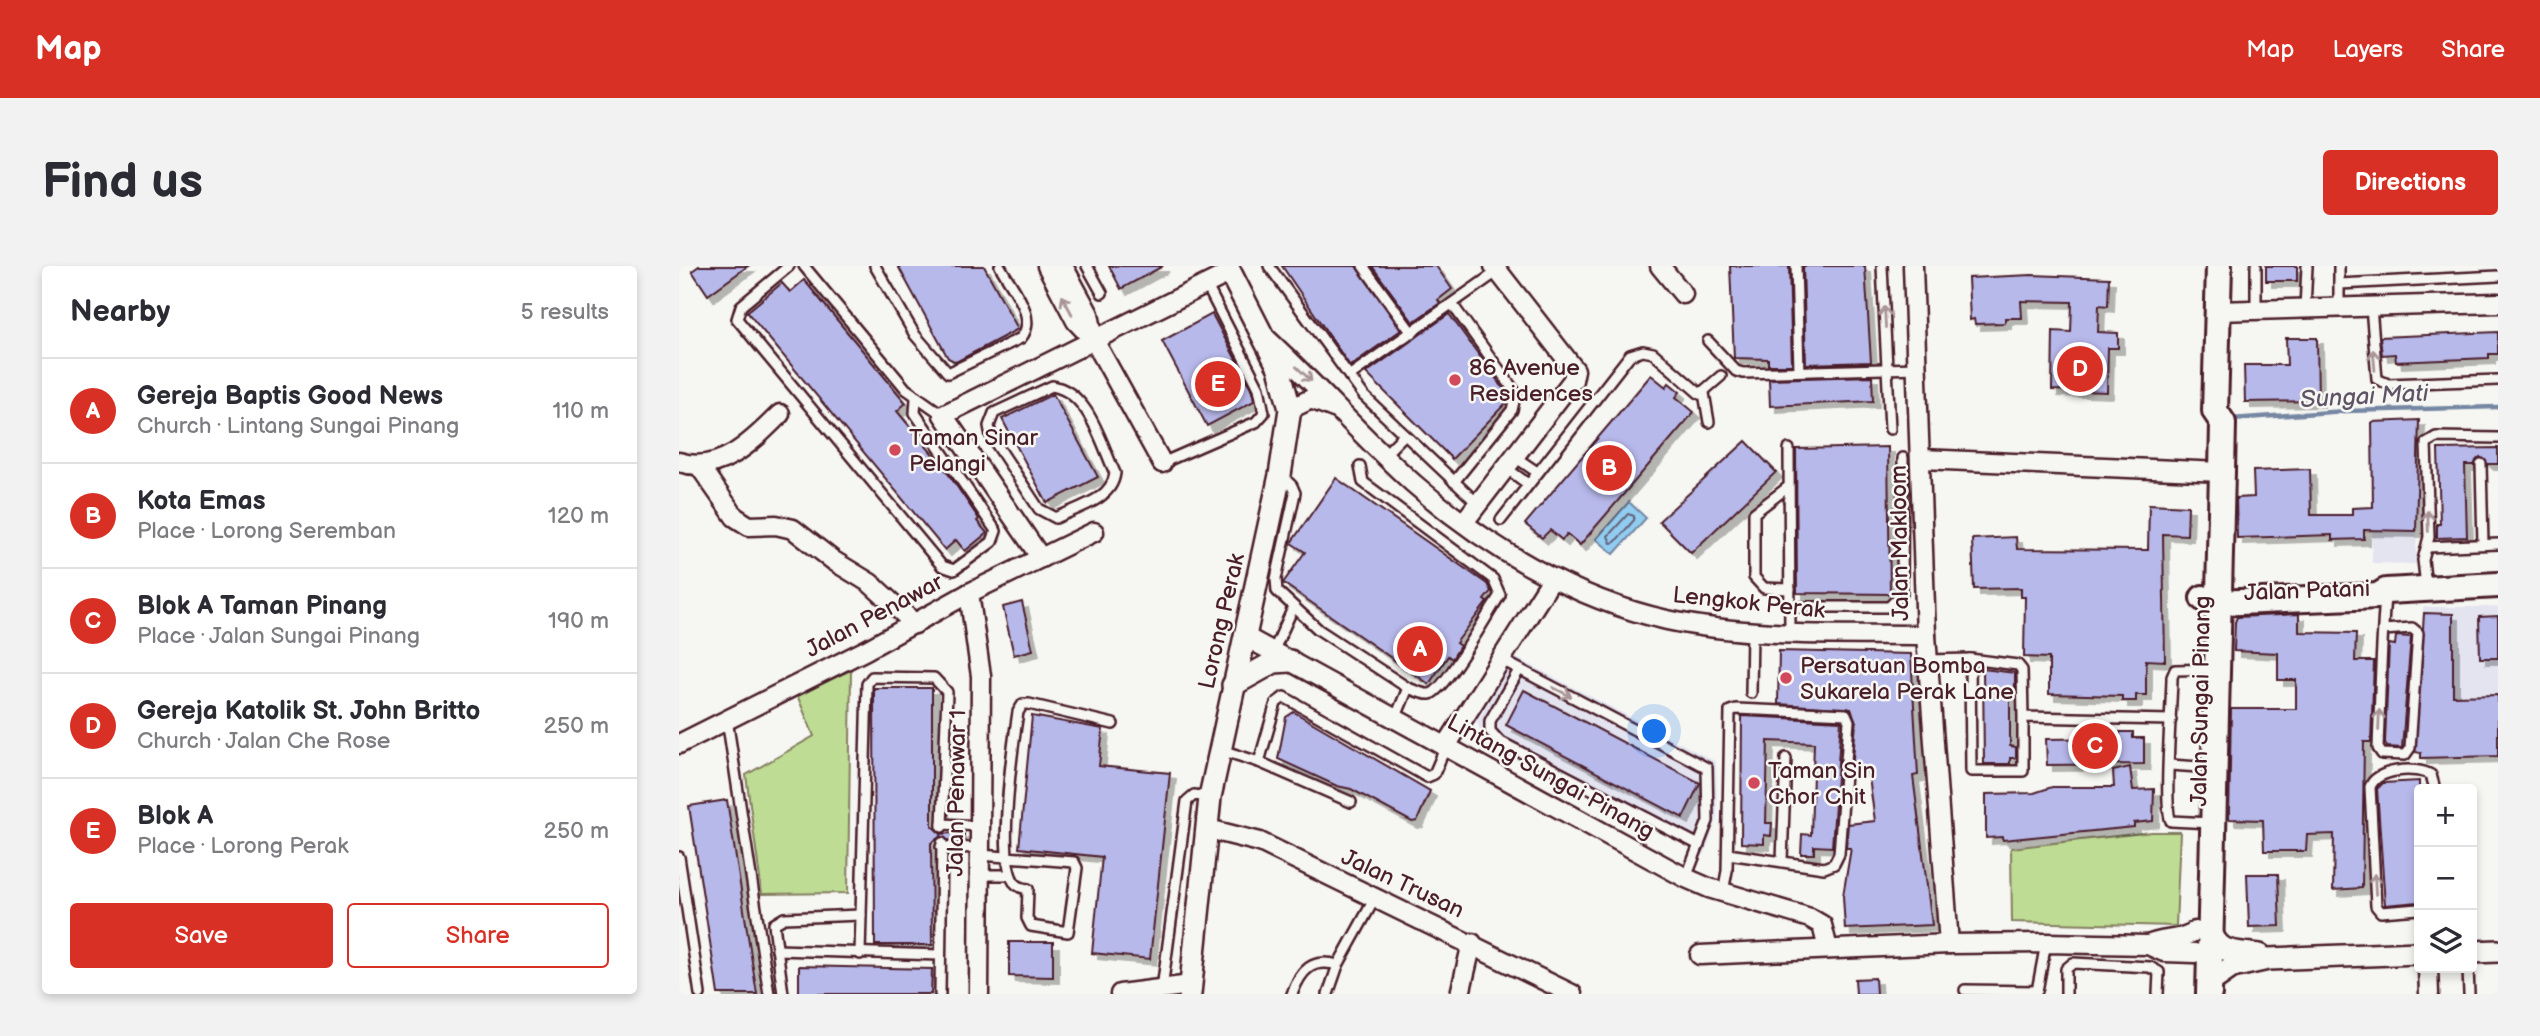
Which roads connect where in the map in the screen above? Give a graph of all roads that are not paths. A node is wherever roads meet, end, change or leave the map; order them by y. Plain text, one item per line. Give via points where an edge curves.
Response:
1 (789, 266) edge
2 (804, 266) edge
3 (875, 266) edge
4 (1000, 266) edge
5 (1047, 266) edge
6 (1063, 266) edge
7 (1087, 266) edge
8 (1269, 266) edge
9 (1363, 266) edge
10 (1660, 266) edge
11 (1796, 266) edge
12 (1882, 266) edge
13 (1913, 266) edge
14 (2219, 266) edge
15 (2256, 266) edge
16 (2307, 266) edge
17 (2339, 266) edge
18 (1226, 268) edge
19 (1496, 269) edge
20 (2498, 276) edge
21 (1206, 284) junction
22 (2339, 284) junction
23 (1102, 293) dead end
24 (1683, 294) dead end
25 (2498, 303) edge
26 (1452, 304) junction
27 (2371, 307) junction
28 (2339, 308) junction
29 (2305, 309) junction
30 (2218, 311) junction
31 (2256, 311) junction
32 (1412, 333) junction
33 (1266, 338) junction
34 (1094, 340) junction
35 (1708, 341) dead end
36 (1888, 368) junction
37 (1918, 368) junction
38 (1800, 370) junction
39 (1349, 376) junction
40 (1721, 376) dead end
41 (1016, 379) junction
42 (2498, 380) edge
43 (1704, 393) junction
44 (916, 398) junction
45 (1024, 398) junction
46 (1290, 409) junction
47 (1341, 411) junction
48 (780, 415) dead end
49 (943, 415) junction
50 (1709, 422) dead end
51 (1890, 429) dead end
52 (1403, 436) junction
53 (2480, 438) junction
54 (2498, 438) edge
55 (1789, 449) dead end
56 (2480, 449) dead end
57 (1384, 455) junction
58 (1903, 458) dead end
59 (1922, 459) junction
60 (1511, 462) junction
61 (1162, 463) joint
62 (2481, 464) dead end
63 (685, 465) edge
64 (1360, 466) dead end
65 (2214, 471) junction
66 (1537, 472) junction
67 (1280, 475) junction
68 (1454, 482) junction
69 (1528, 484) junction
70 (1788, 487) junction
71 (1478, 504) junction
72 (1501, 520) dead end
73 (1464, 522) junction
74 (1094, 531) dead end
75 (2483, 544) junction
76 (2498, 544) edge
77 (2427, 547) junction
78 (1041, 558) junction
79 (1552, 579) junction
80 (2498, 586) edge
81 (1790, 589) junction
82 (2426, 589) junction
83 (2386, 591) junction
84 (969, 593) junction
85 (2213, 598) junction
86 (1791, 607) junction
87 (1293, 608) junction
88 (915, 624) junction
89 (2383, 630) junction
90 (1752, 631) junction
91 (1790, 634) junction
92 (1926, 635) junction
93 (1244, 636) junction
94 (1282, 656) junction
95 (1970, 659) junction
96 (1502, 660) junction
97 (1928, 660) junction
98 (2209, 669) junction
99 (1519, 670) junction
100 (1233, 685) junction
101 (1408, 688) junction
102 (1751, 693) dead end
103 (2023, 717) junction
104 (727, 718) junction
105 (1395, 719) junction
106 (2171, 720) junction
107 (1113, 724) dead end
108 (679, 744) edge
109 (1446, 746) junction
110 (1219, 749) junction
111 (1786, 758) dead end
112 (1259, 762) junction
113 (2169, 765) junction
114 (2199, 767) junction
115 (2434, 784) edge
116 (1210, 797) junction
117 (1351, 802) dead end
118 (2205, 822) junction
119 (980, 826) junction
120 (1208, 829) junction
121 (1699, 845) junction
122 (980, 852) junction
123 (1728, 854) junction
124 (1009, 855) junction
125 (679, 857) edge
126 (1782, 860) junction
127 (979, 874) junction
128 (1010, 875) junction
129 (1686, 878) junction
130 (1723, 892) junction
131 (1375, 898) junction
132 (2414, 909) edge
133 (861, 915) junction
134 (2200, 937) junction
135 (1472, 943) junction
136 (2046, 943) junction
137 (1949, 944) junction
138 (2110, 945) junction
139 (1828, 949) junction
140 (777, 950) junction
141 (2477, 951) edge
142 (2498, 951) edge
143 (2414, 953) edge
144 (860, 954) junction
145 (940, 955) junction
146 (1700, 955) dead end
147 (2269, 959) junction
148 (1338, 965) junction
149 (2110, 966) junction
150 (2428, 973) edge
151 (2468, 973) edge
152 (1162, 989) junction
153 (1190, 990) edge
154 (1965, 990) dead end
155 (2204, 990) edge
156 (700, 994) edge
157 (769, 994) edge
158 (783, 994) edge
159 (940, 994) edge
160 (979, 994) edge
161 (1119, 994) edge
162 (1291, 994) edge
163 (1328, 994) edge
164 (1459, 994) edge
165 (1572, 994) edge
166 (2066, 994) edge
167 (2158, 994) edge
168 (2428, 994) edge
169 (2469, 994) edge

1 - 44 lane via 741,306 739,323 942,566 954,570 992,542 996,531 915,412
2 - 44 lane
3 - 4 lane via 915,335 948,373 1021,338 1028,330 1029,318
34 -> 5 street via 1076,321
6 - 34 street via 1089,314
7 - 23 lane
8 - 39 lane
9 - 32 lane
10 - 24 street
11 - 38 lane
36 -> 12 lane
13 - 37 street, Jalan Makloom
14 - 30 main road, Jalan Sungai Pinang
15 - 31 lane
16 - 29 lane
17 - 22 lane
18 - 21 street
18 - 33 street, Lorong Perak
19 - 26 lane
19 - 60 street via 1575,370 1573,380
20 - 22 lane
21 - 34 street
21 - 61 lane via 1259,388 1264,413 1256,422
22 - 28 lane
25 - 27 street
26 - 32 lane
26 - 68 lane via 1516,393 1512,410
27 - 28 street
42 -> 27 lane via 2388,384 2377,379
28 - 29 street
29 - 31 street
30 - 31 street
30 - 65 main road, Jalan Sungai Pinang via 2215,411 2223,423
32 - 39 lane
33 - 46 street, Lorong Perak
33 -> 47 street, Lengkok Perak
34 - 41 street
34 - 61 street
35 - 38 lane via 1735,371
36 - 37 lane
36 - 38 lane
36 - 51 lane
37 - 59 street, Jalan Makloom
39 - 52 lane
40 - 43 lane
41 - 45 lane
41 - 49 street
43 - 50 lane
43 - 66 lane via 1694,391 1653,354 1636,352
44 - 49 lane
45 - 45 lane via 1052,386 1076,395 1115,473 1108,493 1056,518 1039,509 989,426 995,413
46 - 47 street, Lengkok Perak via 1311,399
46 - 67 street, Lorong Perak
47 - 57 street, Lengkok Perak
48 - 63 street via 729,457
49 - 78 street
52 - 57 lane
52 - 68 lane
53 - 54 lane
53 - 56 lane
77 -> 53 lane via 2426,443 2436,437
55 - 70 lane
57 - 73 street, Lengkok Perak
58 - 86 lane via 1902,594 1889,607
59 - 65 street
59 - 92 street, Jalan Makloom
60 - 66 lane
60 - 69 lane
60 - 71 street
62 - 75 lane
63 - 88 street via 735,517 749,526 793,529 870,583
64 - 101 lane via 1363,482 1499,588 1500,595 1458,664 1434,692
65 - 85 main road, Jalan Sungai Pinang
66 - 69 lane
67 - 87 lane via 1294,493 1275,586
67 - 93 street, Lorong Perak
68 - 71 lane
69 - 72 lane
70 - 81 lane
70 - 81 lane via 1754,513 1753,577 1764,588
71 - 73 street
73 - 79 street, Lengkok Perak
74 - 78 street, Jalan Penawar
75 - 76 lane
75 - 77 lane
77 - 82 lane via 2423,560
78 - 84 street, Jalan Penawar
79 - 90 street, Lengkok Perak via 1608,603 1667,620
79 - 96 street
80 - 82 main road, Jalan Patani
81 - 86 lane
82 - 83 main road, Jalan Patani
83 - 85 main road, Jalan Patani via 2379,586
83 - 89 lane
84 - 88 street, Jalan Penawar
84 - 119 street, Jalan Penawar 1 via 981,676
85 - 98 main road, Jalan Sungai Pinang
86 - 91 lane
87 - 94 lane
87 - 101 lane
88 - 104 street, Jalan Penawar
89 -> 89 lane via 2412,628 2418,633 2410,748 2405,755 2382,754 2378,748
90 - 91 street, Lengkok Perak
90 - 102 lane
91 - 92 street, Lengkok Perak
92 - 97 street, Jalan Makloom
93 - 94 street, Lintang Sungai Pinang
93 - 100 street, Lorong Perak
94 - 100 street
94 - 105 street, Lintang Sungai Pinang
95 - 97 lane
95 - 103 lane via 2018,665 2022,670
95 - 103 lane via 1971,771 2023,771
96 - 99 lane
96 - 109 street
97 - 137 street, Jalan Makloom
98 - 106 lane via 2175,670
98 - 114 main road, Jalan Sungai Pinang
98 - 118 main road, Jalan Sungai Pinang
99 -> 121 lane via 1707,768 1708,821
99 - 121 lane via 1490,721 1490,731 1499,741
100 - 110 street, Lorong Perak
101 - 105 lane
103 - 106 lane
104 - 108 street, Jalan Penawar
104 - 157 lane
105 - 109 street, Lintang Sungai Pinang
106 - 113 lane
107 - 124 lane via 1029,704 1019,707 1008,783
109 - 112 lane via 1434,774 1427,777 1284,697 1276,703
109 - 129 street, Lintang Sungai Pinang
110 - 112 lane
110 - 116 street, Lorong Perak
111 - 126 lane
112 - 117 lane
113 - 114 lane
113 - 118 lane via 2169,819
114 - 118 main road, Jalan Sungai Pinang
132 -> 115 lane via 2381,912 2376,906 2370,786 2380,774 2423,771 2431,775
116 - 120 street, Lorong Perak
116 - 152 lane via 1194,795 1187,801
118 - 134 main road, Jalan Sungai Pinang
119 - 122 street, Jalan Penawar 1
119 - 133 lane via 942,825 947,692 934,678 872,677 867,684
120 - 131 street, Jalan Trusan via 1260,842
120 - 153 street, Lorong Perak
121 - 129 lane
122 - 124 lane
122 - 127 street, Jalan Penawar 1
122 - 145 lane via 941,845
123 - 126 lane
123 - 126 lane via 1730,711 1843,713 1849,721 1838,859 1824,868
123 - 130 lane
124 - 128 lane
124 - 128 lane via 1076,864 1068,932 1031,926 1028,890 1016,885
125 - 156 lane
127 - 128 lane
127 - 160 street, Jalan Penawar 1
129 - 130 street, Lintang Sungai Pinang
130 - 139 street, Lintang Sungai Pinang via 1810,918 1822,925
131 - 135 street, Jalan Trusan
131 - 148 lane
133 - 140 lane via 778,920 774,924
133 - 144 lane
134 - 138 street via 2164,952 2148,945
134 - 147 street via 2223,951
134 - 155 main road, Jalan Sungai Pinang
135 - 164 street
135 - 165 street, Jalan Trusan
136 - 137 street
136 - 138 street
136 - 154 lane via 2037,992
137 - 139 street
138 - 149 lane
139 - 146 street
140 - 144 lane
140 - 158 lane
141 - 142 street
143 - 147 street
144 - 145 lane
145 - 159 lane
147 - 155 street via 2232,967
148 - 162 lane via 1322,961 1312,965
148 - 163 lane
149 - 166 lane via 2068,965
149 - 167 lane via 2155,968 2159,972
150 - 168 street
151 - 169 lane
152 - 153 street
152 - 161 street

